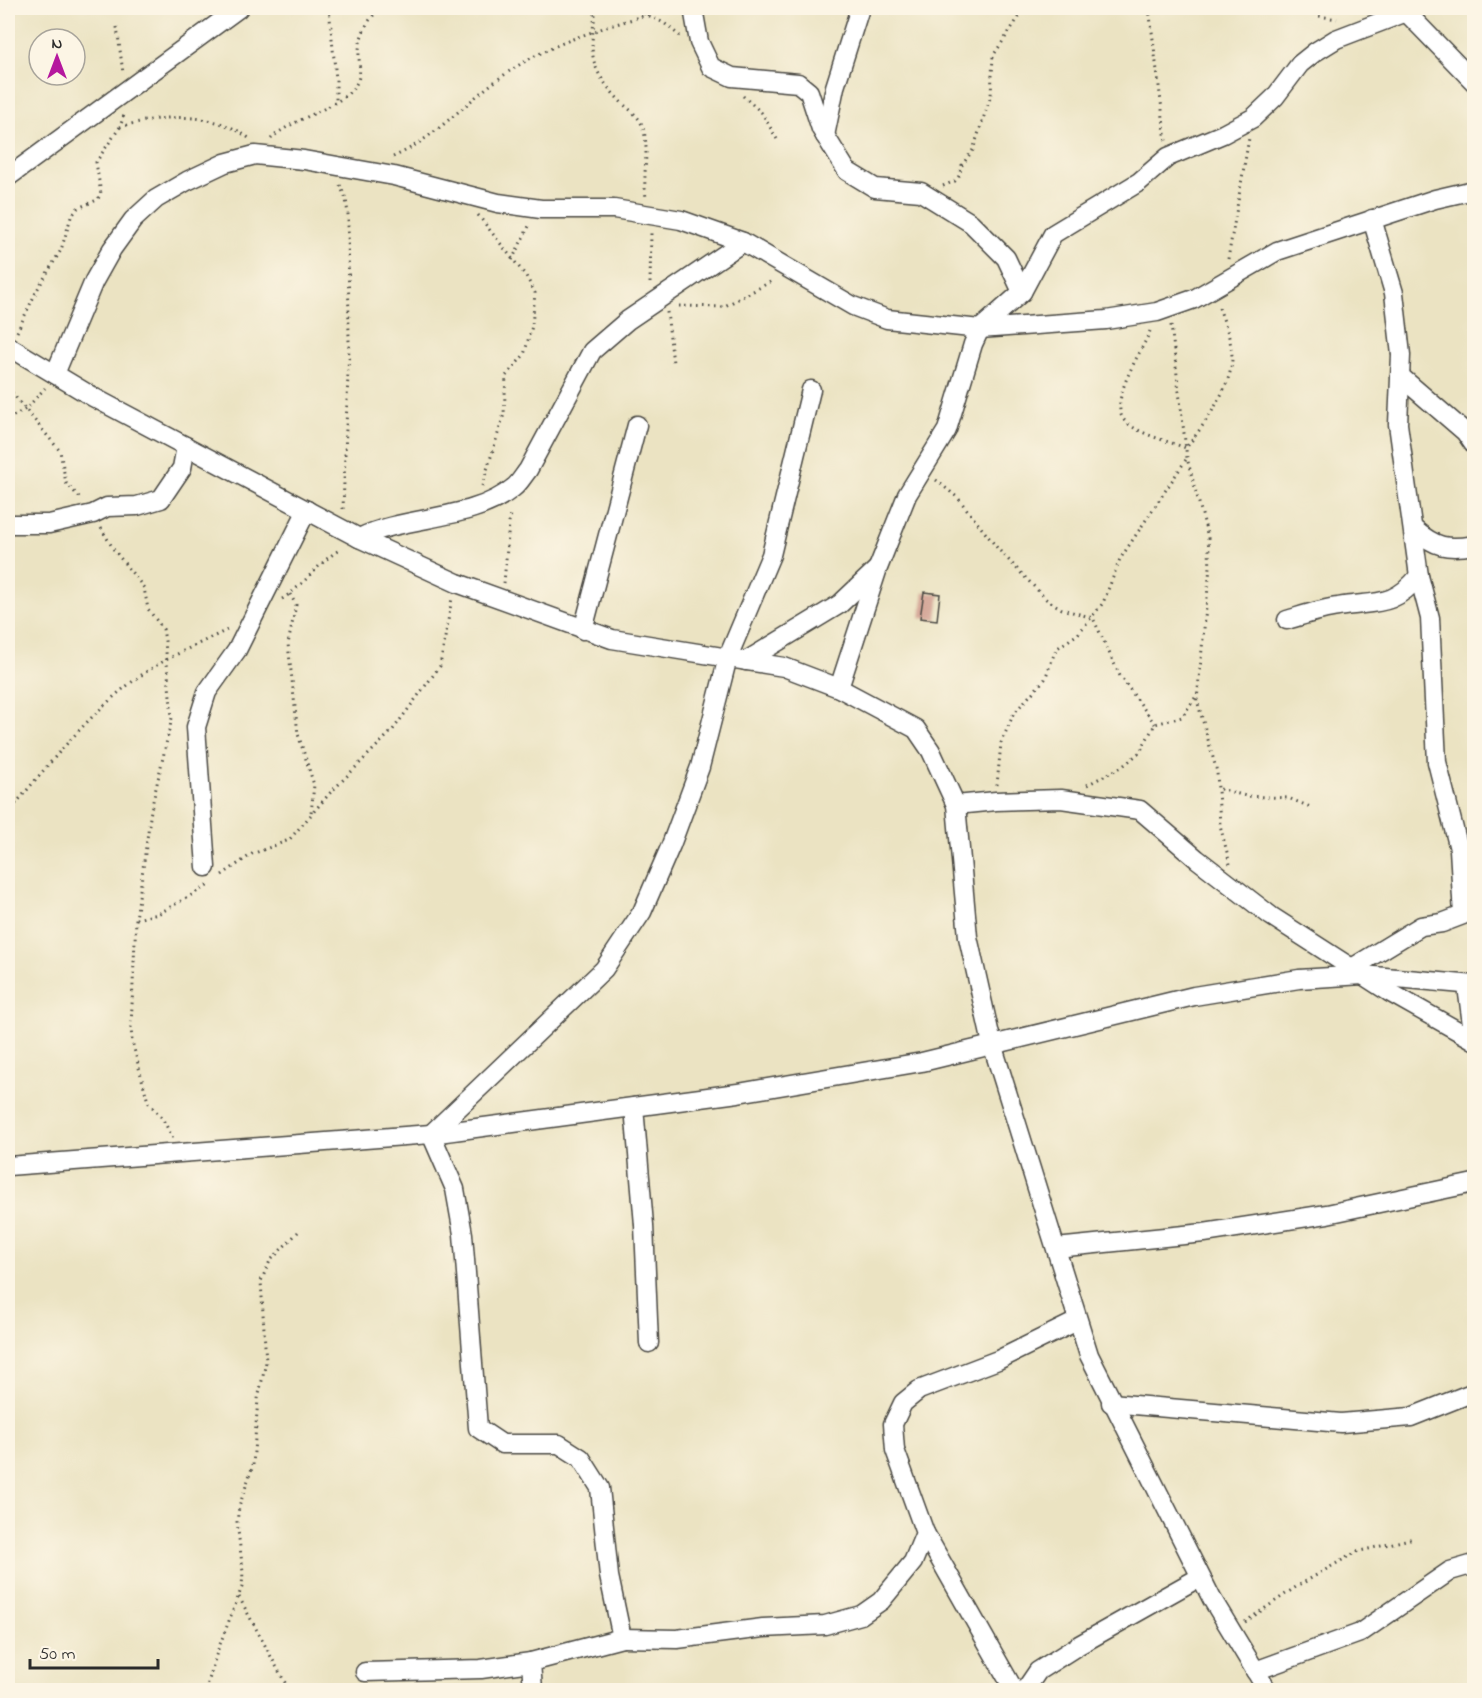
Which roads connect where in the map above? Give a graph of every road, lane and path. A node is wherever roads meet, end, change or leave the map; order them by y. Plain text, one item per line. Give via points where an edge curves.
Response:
1 (239, 8) edge
2 (329, 8) edge
3 (381, 8) edge
4 (596, 8) edge
5 (633, 8) edge
6 (670, 8) edge
7 (693, 8) edge
8 (860, 8) edge
9 (1025, 8) edge
10 (1149, 8) edge
11 (1412, 10) edge
12 (645, 15) junction
13 (117, 27) dead end
14 (590, 32) junction
15 (1474, 82) edge
16 (125, 88) junction
17 (336, 102) junction
18 (1253, 118) junction
19 (120, 128) junction
20 (825, 136) junction
21 (258, 152) junction
22 (1168, 157) junction
23 (321, 163) junction
24 (361, 170) junction
25 (8, 177) edge
26 (1474, 190) edge
27 (921, 192) junction
28 (460, 194) junction
29 (541, 209) junction
30 (650, 214) junction
31 (1372, 219) junction
32 (743, 242) junction
33 (512, 260) junction
34 (791, 269) junction
35 (1218, 285) junction
36 (1022, 292) junction
37 (656, 305) junction
38 (1163, 310) junction
39 (980, 329) junction
40 (9, 347) edge
41 (673, 363) dead end
42 (55, 374) junction
43 (1400, 376) junction
44 (811, 390) dead end
45 (8, 419) edge
46 (637, 425) dead end
47 (1474, 445) edge
48 (186, 446) junction
49 (1186, 448) junction
50 (1187, 458) junction
51 (924, 469) junction
52 (515, 488) junction
53 (478, 506) junction
54 (307, 510) junction
55 (8, 524) edge
56 (1414, 529) junction
57 (352, 534) junction
58 (1474, 545) edge
59 (878, 568) junction
60 (1419, 576) junction
61 (457, 584) junction
62 (290, 594) junction
63 (503, 600) junction
64 (255, 615) junction
65 (1093, 618) junction
66 (1287, 620) dead end
67 (229, 628) dead end
68 (584, 630) junction
69 (728, 657) junction
70 (166, 661) junction
71 (746, 661) junction
72 (840, 688) junction
73 (1197, 695) junction
74 (1155, 724) junction
75 (1220, 789) junction
76 (1061, 799) junction
77 (996, 801) junction
78 (956, 805) junction
79 (1313, 808) dead end
80 (8, 813) edge
81 (310, 815) junction
82 (206, 867) dead end
83 (1234, 886) junction
84 (136, 919) junction
85 (1358, 972) junction
86 (1471, 985) edge
87 (1474, 1040) edge
88 (992, 1044) junction
89 (634, 1107) junction
90 (431, 1134) junction
91 (181, 1154) junction
92 (8, 1166) edge
93 (1474, 1183) edge
94 (299, 1231) dead end
95 (1056, 1248) junction
96 (1077, 1321) junction
97 (649, 1343) dead end
98 (1474, 1392) edge
99 (1111, 1402) junction
100 (925, 1533) junction
101 (1414, 1538) dead end
102 (1474, 1564) edge
103 (1200, 1577) junction
104 (239, 1597) junction
105 (1231, 1631) junction
106 (622, 1638) junction
107 (531, 1662) junction
108 (1255, 1671) junction
109 (365, 1672) dead end
110 (206, 1690) edge
111 (289, 1690) edge
112 (533, 1690) edge
113 (1014, 1690) edge
114 (1025, 1690) edge
115 (1267, 1690) edge

1 - 16 street
2 - 17 path
3 - 17 path via 362,35 358,80
4 - 14 path
5 - 12 path
6 - 12 path
7 - 20 street via 699,42 711,67 732,77 798,83 809,92
8 - 20 street via 835,87
9 - 27 path via 993,56 991,95 974,150 955,181
10 - 22 path
11 - 15 street
11 - 18 street via 1336,39 1315,52 1299,64 1275,97
12 - 14 path
13 - 16 path
14 - 24 path via 505,74 424,141
14 - 30 path via 598,75 643,126 645,192
16 - 19 path via 126,105
16 - 25 street
17 - 21 path via 282,128
18 - 22 street
18 - 35 path
19 - 21 path via 165,117 209,121 232,128
19 - 40 path via 96,162 101,194 97,200 78,208 72,217 61,250
20 - 27 street via 847,171 875,188
21 - 23 street
21 - 42 street via 187,181 156,199 133,220 94,281
22 - 36 street via 1139,182 1053,234
23 - 24 street
23 - 57 path via 342,189 348,214 349,357 342,492
24 - 28 street
26 - 31 street
27 - 36 street via 971,223 1006,258
28 - 29 street
28 - 33 path
29 - 30 street via 614,209
29 - 33 path via 523,234
30 - 32 street via 711,229
30 - 37 path
31 - 35 street via 1277,251
31 - 43 street via 1394,293
32 - 34 street
32 - 37 street
33 - 53 path via 533,286 535,312 524,355 506,376 504,414 489,456
34 - 37 path via 723,307
34 - 39 street via 853,306 887,319
35 - 38 street
35 - 49 path via 1231,343 1231,369 1204,425
36 - 39 street
37 - 41 path
37 - 52 street via 628,320 592,351
38 - 39 street via 1106,320
38 - 49 path
38 - 49 path via 1124,387 1120,414 1136,428
39 - 51 street via 947,430
40 - 42 street
42 - 45 path via 26,409
42 - 48 street
43 - 47 street via 1465,432
43 - 56 street via 1398,424
44 - 69 street via 771,555
46 - 68 street
48 - 54 street
48 - 55 street via 182,468 161,499 137,506 107,507 49,524
49 - 50 path
50 - 65 path via 1120,559
50 - 73 path via 1208,537 1210,567
51 - 59 street via 907,495
51 - 65 path via 958,498 998,549 1046,599 1062,609
52 - 53 street
52 - 63 path
53 - 57 street
54 - 57 street
54 - 64 street
56 - 58 street via 1432,544 1458,548
56 - 60 street
57 - 61 street
57 - 62 path
59 - 71 street via 840,604
59 - 72 street
60 - 66 street via 1405,593 1377,604 1337,607
60 - 85 street via 1430,618 1437,762 1460,849 1463,915 1421,926
61 - 63 street
61 - 81 path via 449,605 440,666 430,684 393,730
62 - 64 path
62 - 81 path via 296,605 288,644 298,735 314,785
63 - 68 street
64 - 82 street via 237,650 207,692 196,727
65 - 74 path via 1120,676
65 - 77 path via 1056,650 1045,679 1008,724 1000,743
67 - 70 path
68 - 69 street via 636,644
69 - 71 street
69 - 90 street via 700,767 671,845 626,939 604,969
70 - 80 path via 133,682 100,711
70 - 84 path via 170,727 151,810
71 - 72 street via 784,667
72 - 78 street via 916,729 931,751
73 - 74 path via 1182,717
73 - 75 path
74 - 76 path via 1140,752
75 - 79 path via 1246,796 1288,798
75 - 83 path via 1220,825
76 - 77 street
76 - 83 street via 1140,810
77 - 78 street
78 - 88 street via 968,937
81 - 84 path via 289,840 242,860 158,914
83 - 85 street via 1271,916
84 - 91 path via 132,1041 148,1102 168,1126
85 - 86 street
85 - 87 street
85 - 88 street via 1194,996
86 - 87 street
88 - 89 street via 899,1066
88 - 95 street
89 - 90 street
89 - 97 street
90 - 91 street
90 - 106 street via 455,1189 463,1234 478,1428 502,1444 559,1444 581,1458 600,1488 609,1576
91 - 92 street
93 - 95 street via 1327,1214 1204,1233
94 - 104 path via 270,1261 261,1281 266,1362 258,1399 253,1465 237,1522 243,1572
95 - 96 street
96 - 99 street
96 - 100 street via 998,1360 919,1390 903,1403 893,1424 895,1450
98 - 99 street via 1411,1417 1341,1423
99 - 103 street
100 - 106 street via 913,1562 881,1601 861,1615 825,1625 677,1639
100 - 113 street
101 - 105 path via 1356,1552
102 - 108 street via 1450,1571 1360,1633
103 - 105 street
103 - 114 street via 1078,1645 1038,1671
104 - 110 path
104 - 111 path
105 - 108 street
106 - 107 street
107 - 109 street via 481,1669
107 - 112 street
108 - 115 street

